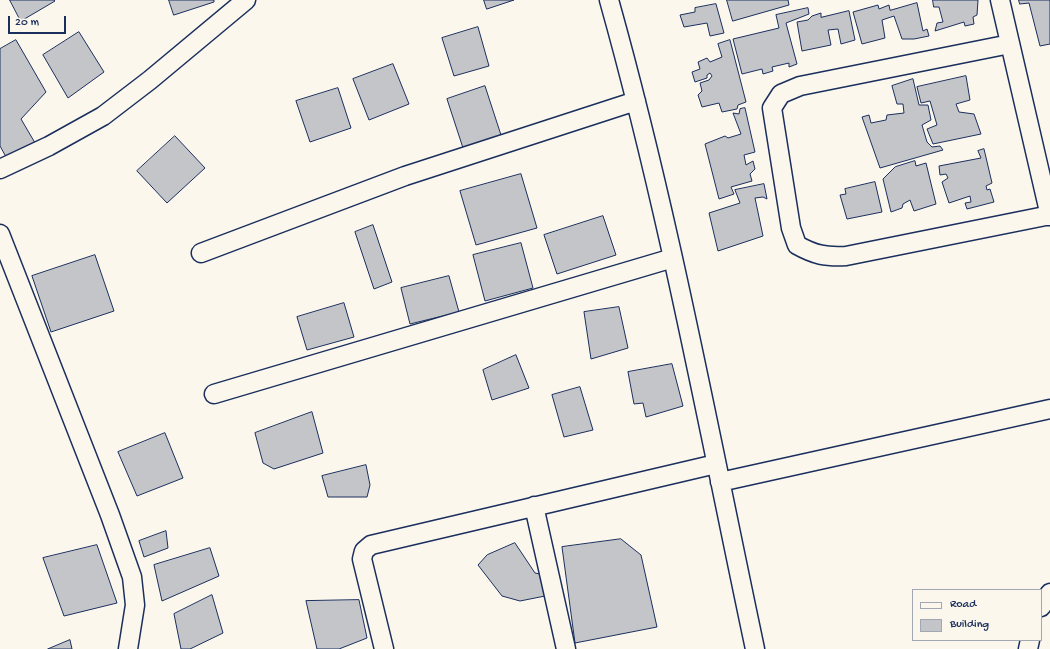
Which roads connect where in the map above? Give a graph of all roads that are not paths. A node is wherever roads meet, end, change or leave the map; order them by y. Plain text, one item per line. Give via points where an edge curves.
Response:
1 (246, 0) edge
2 (609, 0) edge
3 (1000, 0) edge
4 (1010, 44) junction
5 (636, 101) junction
6 (0, 169) edge
7 (1050, 215) edge
8 (0, 234) edge
9 (201, 253) dead end
10 (673, 258) junction
11 (214, 394) dead end
12 (1050, 409) edge
13 (716, 464) junction
14 (720, 482) junction
15 (534, 506) junction
16 (1050, 594) edge
17 (1042, 606) edge
18 (128, 649) edge
19 (384, 649) edge
20 (566, 649) edge
21 (755, 649) edge

1 - 6 street via 103,116
2 - 5 street
3 - 4 street
4 - 7 street
4 - 7 street via 800,86 781,94 772,108 791,228 797,245 810,252 826,257 846,256
5 - 9 street via 405,176
5 - 10 street
8 - 18 street via 132,577 135,605
10 - 11 street
10 - 13 street
12 - 14 street
13 - 14 street
13 - 15 street
14 - 21 street
15 - 19 street via 382,542 364,550 364,570
15 - 20 street
16 - 17 street

